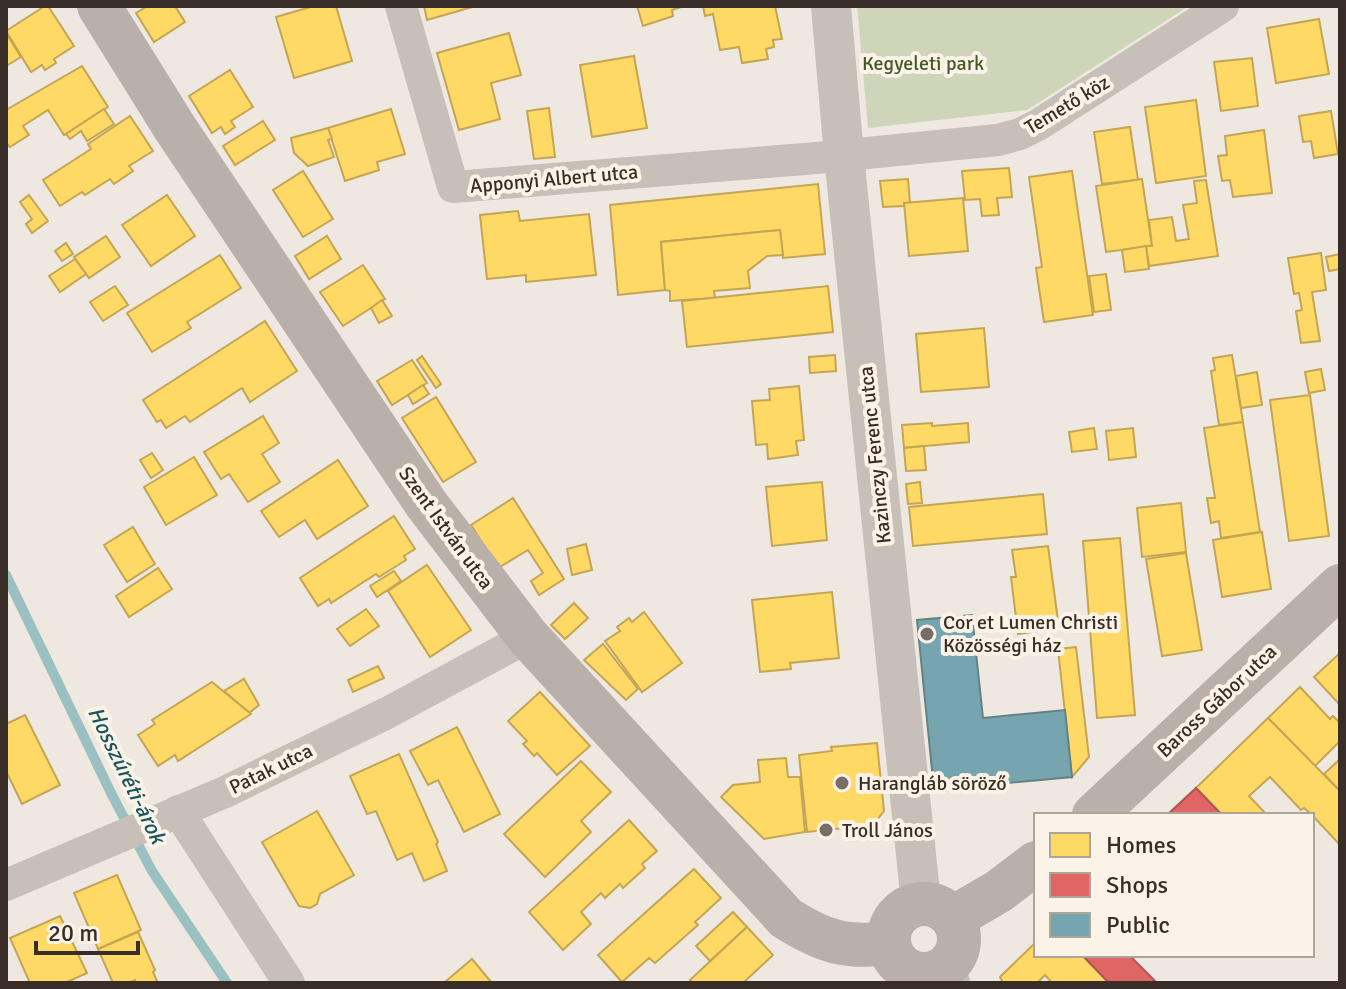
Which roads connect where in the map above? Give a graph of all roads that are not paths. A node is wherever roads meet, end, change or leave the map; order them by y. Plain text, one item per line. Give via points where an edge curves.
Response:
1 (99, 6) edge
2 (401, 6) edge
3 (831, 6) edge
4 (1223, 6) edge
5 (844, 156) junction
6 (1340, 586) edge
7 (528, 637) junction
8 (178, 811) junction
9 (1096, 813) edge
10 (1034, 865) edge
11 (6, 885) edge
12 (937, 911) junction
13 (889, 943) junction
14 (947, 976) edge
15 (289, 983) edge

1 - 7 main road, Szent István utca via 427,505
2 - 5 street, Apponyi Albert utca via 453,187
3 - 5 street, Kazinczy Ferenc utca
4 - 5 street, Temető köz via 1020,134
5 - 12 street, Kazinczy Ferenc utca
6 - 9 main road, Baross Gábor utca
7 - 8 street, Patak utca via 387,713
7 - 13 main road, Szent István utca via 786,918 817,937 847,945
8 - 11 street, Patak utca
8 - 15 street
10 - 12 main road via 999,891
12 - 13 main road via 901,912
12 - 14 main road via 960,939
13 - 14 main road via 892,955 909,971

